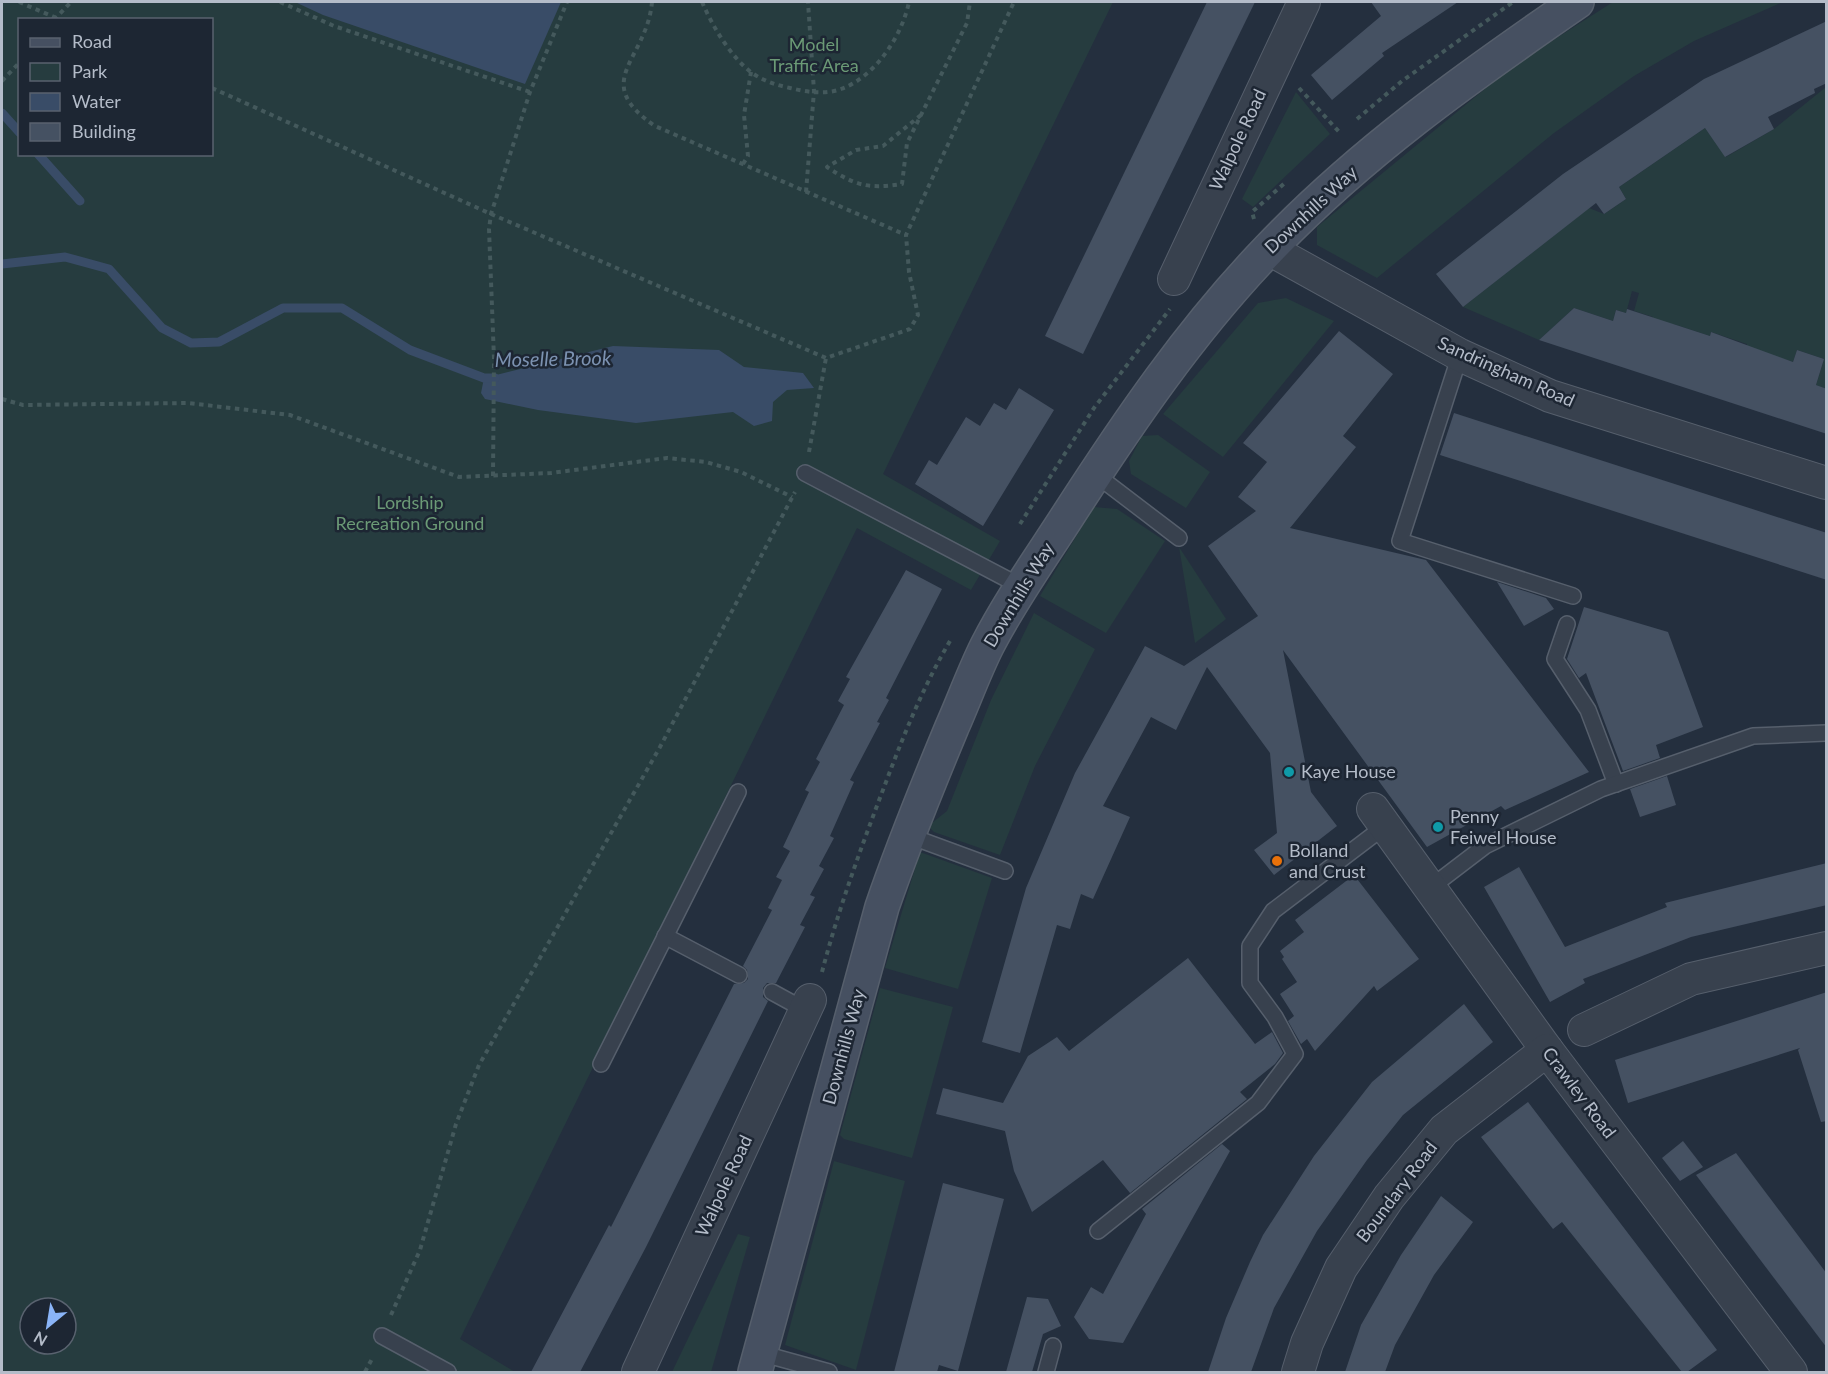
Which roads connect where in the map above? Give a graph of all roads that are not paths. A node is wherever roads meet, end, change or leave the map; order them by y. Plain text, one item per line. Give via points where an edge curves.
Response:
1 (1304, 2) edge
2 (1576, 2) edge
3 (1269, 249) junction
4 (1174, 279) dead end
5 (1460, 355) junction
6 (805, 473) road end
7 (1095, 474) junction
8 (1827, 483) edge
9 (1179, 538) dead end
10 (1022, 587) junction
11 (1573, 596) dead end
12 (1567, 624) dead end
13 (1827, 733) edge
14 (1617, 784) junction
15 (738, 792) dead end
16 (1379, 818) joint
17 (907, 835) junction
18 (1005, 871) dead end
19 (1430, 888) junction
20 (665, 936) junction
21 (1827, 948) edge
22 (739, 975) dead end
23 (772, 992) dead end
24 (808, 1005) joint
25 (1584, 1030) dead end
26 (1547, 1050) junction
27 (601, 1064) dead end
28 (1098, 1230) dead end
29 (382, 1336) road end
30 (1053, 1346) dead end
31 (758, 1363) edge
32 (448, 1372) edge
33 (638, 1372) edge
34 (829, 1372) edge
35 (1046, 1372) edge
36 (1298, 1372) edge
37 (1791, 1372) edge

1 - 4 street, Walpole Road via 1274,60 1218,213
2 - 3 main road, Downhills Way via 1451,89 1352,171
3 - 5 street, Sandringham Road
3 - 7 main road, Downhills Way via 1210,313
5 - 8 street, Sandringham Road via 1550,396
5 - 11 lane via 1400,541
6 - 10 lane
7 - 9 lane
7 - 10 main road, Downhills Way
10 - 17 main road, Downhills Way via 986,647
12 - 14 lane via 1555,659 1588,710
13 - 14 lane via 1753,736
14 - 19 lane via 1485,846
15 - 20 lane
16 - 19 street, Crawley Road
16 - 28 lane via 1273,911 1250,946 1250,983 1295,1054 1258,1103
17 - 18 lane
17 - 31 main road, Downhills Way via 882,907
19 - 26 street, Crawley Road
20 - 22 lane
20 - 27 lane
21 - 25 street via 1691,979
23 - 24 lane
24 - 33 street, Walpole Road via 742,1179
26 - 36 street, Boundary Road via 1444,1130 1389,1197 1341,1268 1306,1343
26 - 37 street, Crawley Road
29 - 32 lane
30 - 35 lane
31 - 34 lane

